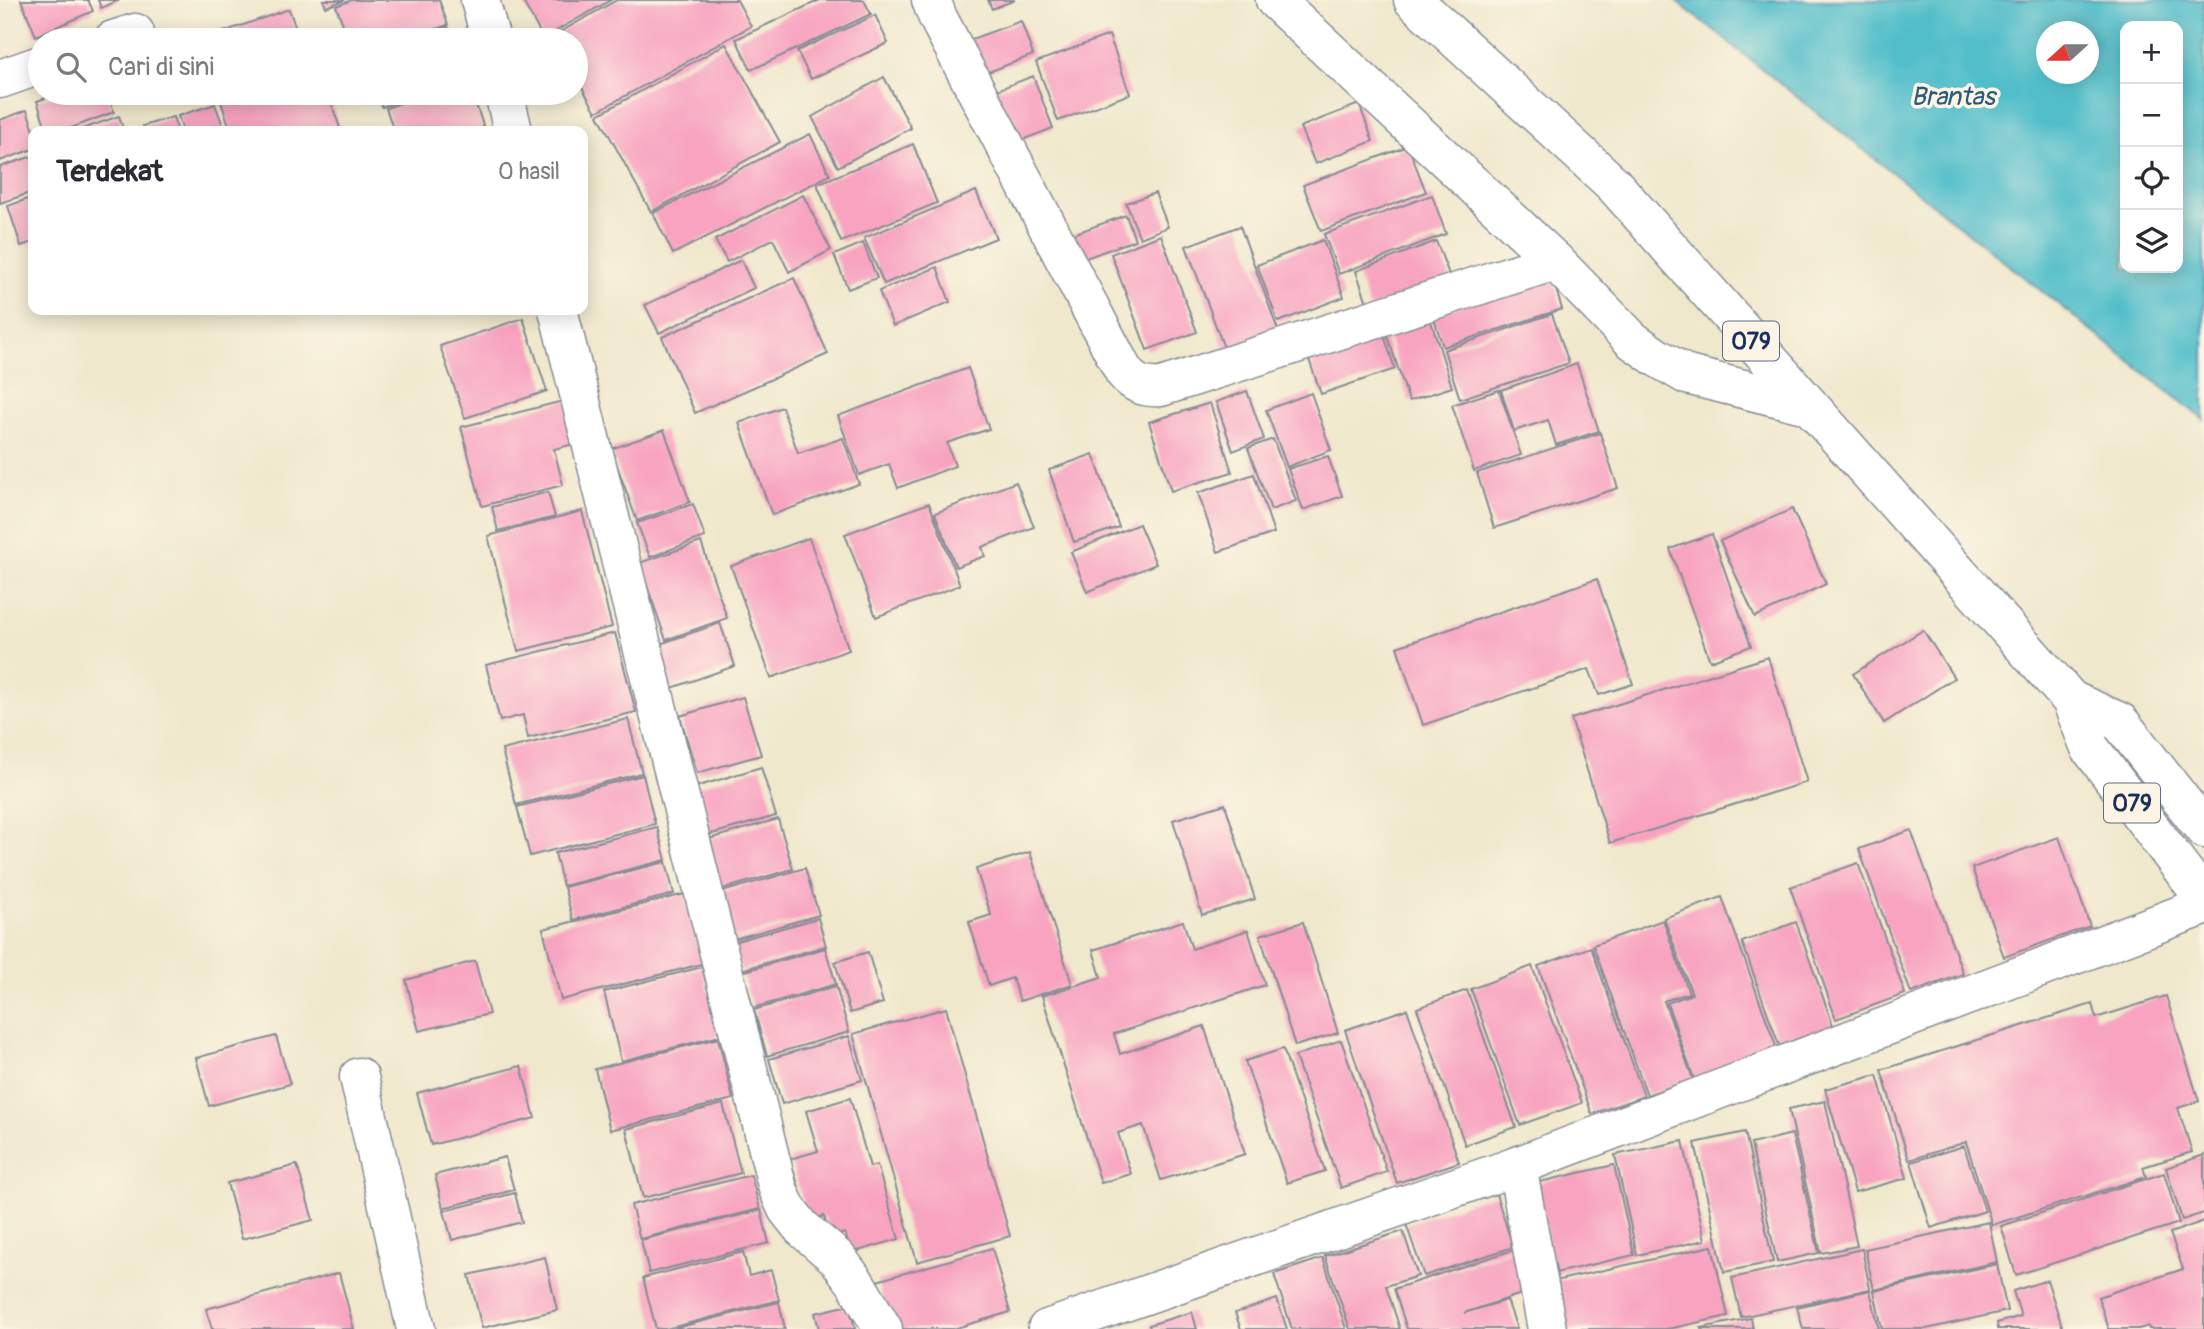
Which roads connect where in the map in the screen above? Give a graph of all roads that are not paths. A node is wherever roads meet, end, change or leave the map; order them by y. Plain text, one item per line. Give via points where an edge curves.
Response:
1 (480, 0) edge
2 (931, 0) edge
3 (1275, 0) edge
4 (1413, 0) edge
5 (488, 28) edge
6 (28, 69) edge
7 (0, 79) edge
8 (507, 105) edge
9 (512, 126) edge
10 (1555, 261) junction
11 (559, 315) edge
12 (1808, 405) junction
13 (2071, 700) junction
14 (2204, 829) edge
15 (2204, 898) edge
16 (2204, 906) edge
17 (359, 1077) dead end
18 (1517, 1166) junction
19 (416, 1329) edge
20 (883, 1329) edge
21 (1047, 1329) edge
22 (1547, 1329) edge

1 - 5 street
2 - 10 street via 1133,382 1161,387
3 - 10 street
4 - 12 street, 079 via 1614,184
6 - 7 street
8 - 9 street
10 - 12 street via 1632,340 1687,375
11 - 20 street via 778,1189 802,1228 837,1258 855,1282
12 - 13 street, 079
13 - 14 street, 079 via 2120,722
13 - 15 street, 079 via 2090,748
16 - 18 street
17 - 19 street
18 - 21 street
18 - 22 street

